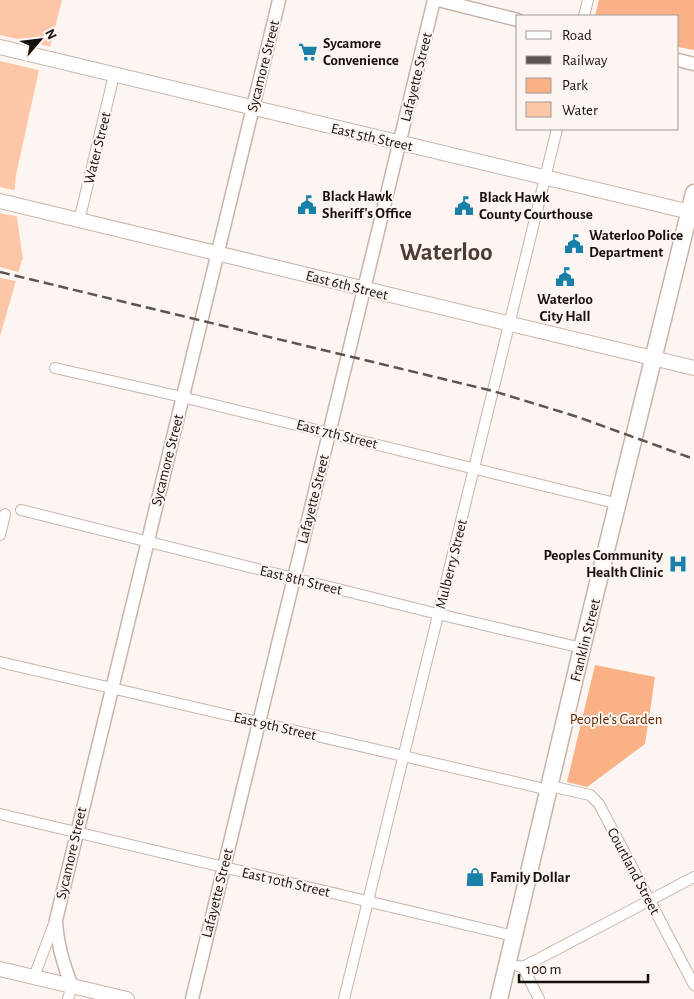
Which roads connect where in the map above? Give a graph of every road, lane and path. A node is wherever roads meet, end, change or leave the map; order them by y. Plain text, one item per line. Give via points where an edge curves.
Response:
1 (279, 0) edge
2 (434, 0) edge
3 (438, 0) edge
4 (588, 0) edge
5 (584, 15) edge
6 (516, 20) edge
7 (0, 47) edge
8 (679, 60) edge
9 (694, 64) edge
10 (114, 75) junction
11 (253, 108) junction
12 (557, 130) edge
13 (400, 143) junction
14 (545, 178) junction
15 (694, 193) edge
16 (0, 201) edge
17 (692, 213) edge
18 (79, 221) junction
19 (217, 254) junction
20 (364, 289) junction
21 (509, 324) junction
22 (654, 358) junction
23 (55, 368) dead end
24 (694, 368) edge
25 (182, 396) junction
26 (329, 433) junction
27 (474, 468) junction
28 (619, 504) junction
29 (21, 510) dead end
30 (6, 514) dead end
31 (0, 535) edge
32 (147, 542) junction
33 (294, 578) junction
34 (438, 614) junction
35 (582, 648) junction
36 (0, 662) edge
37 (111, 688) junction
38 (259, 722) junction
39 (404, 756) junction
40 (550, 788) junction
41 (0, 814) edge
42 (76, 832) junction
43 (224, 868) junction
44 (694, 877) edge
45 (650, 900) junction
46 (368, 902) junction
47 (56, 920) junction
48 (514, 936) junction
49 (515, 966) junction
50 (0, 969) edge
51 (34, 977) junction
52 (694, 986) edge
53 (70, 992) edge
54 (127, 999) edge
55 (192, 999) edge
56 (344, 999) edge
57 (499, 999) edge
58 (539, 999) edge

1 - 11 street, Sycamore Street
2 - 13 street, Lafayette Street
3 - 6 street
4 - 5 street
7 - 10 main road, East 5th Street
8 - 9 street
10 - 11 main road, East 5th Street
10 - 18 street, Water Street
11 - 13 main road, East 5th Street
11 - 19 street, Sycamore Street
12 - 14 street, Mulberry Street
13 - 14 main road, East 5th Street
13 - 20 street, Lafayette Street
14 - 17 main road, East 5th Street
14 - 21 street, Mulberry Street
15 - 17 main road, Franklin Street
16 - 18 main road, East 6th Street
17 - 22 main road, Franklin Street
18 - 19 main road, East 6th Street
19 - 20 main road, East 6th Street
19 - 25 street, Sycamore Street
20 - 21 main road, East 6th Street
20 - 26 street, Lafayette Street
21 - 22 main road, East 6th Street
21 - 27 street, Mulberry Street
22 - 24 main road, East 6th Street
22 - 28 main road, Franklin Street
23 - 25 street, East 7th Street
25 - 26 street, East 7th Street
25 - 32 street, Sycamore Street
26 - 27 street, East 7th Street
26 - 33 street, Lafayette Street
27 - 28 street, East 7th Street
27 - 34 street, Mulberry Street
28 - 35 main road, Franklin Street
29 - 32 street, East 8th Street
30 - 31 street
32 - 33 street, East 8th Street
32 - 37 street, Sycamore Street
33 - 34 street, East 8th Street
33 - 38 street, Lafayette Street
34 - 35 street, East 8th Street
34 - 39 street, Mulberry Street
35 - 40 main road, Franklin Street
36 - 37 street, East 9th Street
37 - 38 street, East 9th Street
37 - 42 street, Sycamore Street
38 - 39 street, East 9th Street
38 - 43 street, Lafayette Street
39 - 40 street, East 9th Street
39 - 46 street, Mulberry Street
40 - 45 street, Courtland Street via 595,798
40 - 48 main road, Franklin Street
41 - 42 street, East 10th Street
42 - 43 street, East 10th Street
42 - 47 street, Sycamore Street
43 - 46 street, East 10th Street
43 - 55 street, Lafayette Street
44 - 45 street
45 - 49 street
45 - 52 street, Courtland Street
46 - 48 street, East 10th Street
46 - 56 street, Mulberry Street
47 - 51 street, Sycamore Street
47 - 53 street, Sycamore Street via 57,940
48 - 49 main road, Franklin Street
49 - 57 main road, Franklin Street
49 - 58 street
50 - 51 main road
51 - 53 main road
53 - 54 main road

